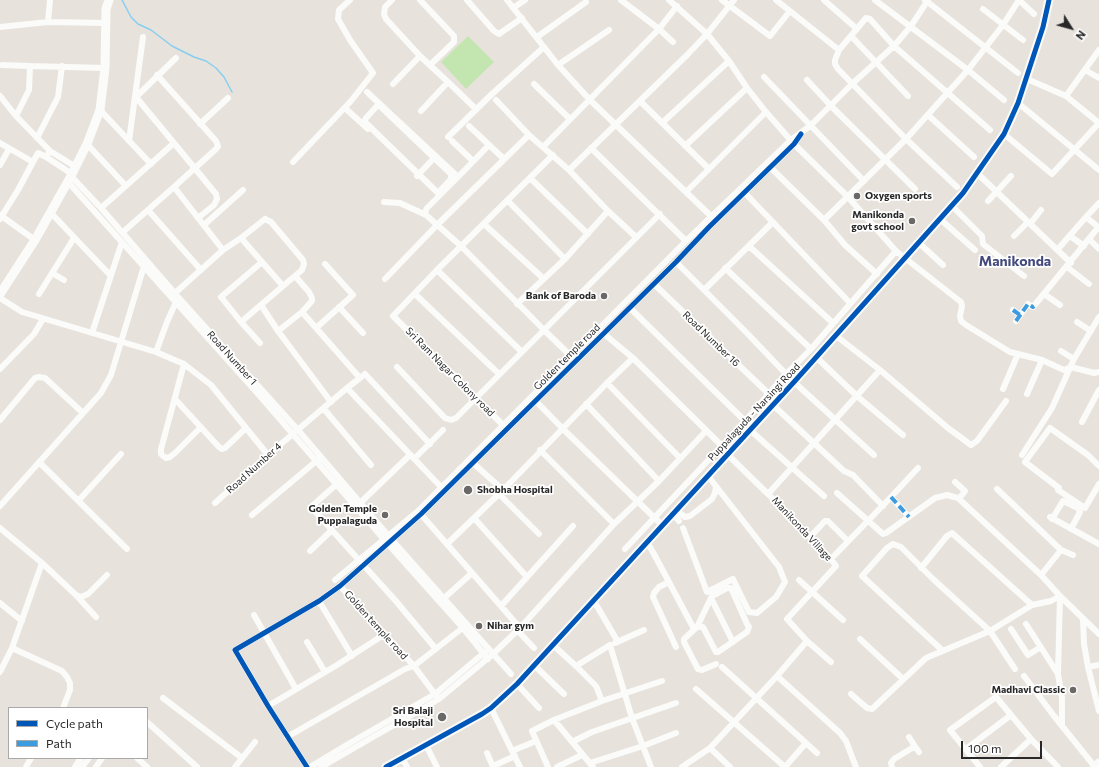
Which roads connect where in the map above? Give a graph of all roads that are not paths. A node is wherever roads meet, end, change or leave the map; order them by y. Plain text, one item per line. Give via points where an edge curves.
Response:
1 (50, 0) edge
2 (109, 0) edge
3 (350, 0) edge
4 (392, 0) edge
5 (420, 0) edge
6 (467, 0) edge
7 (507, 0) edge
8 (526, 0) edge
9 (621, 0) edge
10 (669, 0) edge
11 (722, 0) edge
12 (734, 0) edge
13 (776, 0) edge
14 (824, 0) edge
15 (876, 0) edge
16 (927, 0) edge
17 (1049, 0) edge
18 (586, 2) dead end
19 (677, 6) junction
20 (730, 6) junction
21 (513, 8) junction
22 (983, 9) dead end
23 (790, 11) junction
24 (1034, 14) dead end
25 (522, 18) junction
26 (48, 22) junction
27 (106, 23) junction
28 (1003, 25) junction
29 (911, 26) junction
30 (0, 27) edge
31 (659, 29) junction
32 (857, 29) junction
33 (610, 30) dead end
34 (707, 34) junction
35 (851, 36) junction
36 (143, 37) dead end
37 (537, 37) junction
38 (1023, 40) dead end
39 (673, 42) dead end
40 (894, 46) junction
41 (544, 47) junction
42 (987, 47) junction
43 (839, 50) junction
44 (1099, 50) edge
45 (420, 56) junction
46 (176, 58) dead end
47 (729, 60) junction
48 (876, 63) junction
49 (430, 64) junction
50 (558, 65) junction
51 (2, 66) dead end
52 (30, 66) junction
53 (62, 66) junction
54 (105, 68) junction
55 (968, 70) junction
56 (1085, 70) junction
57 (1018, 73) dead end
58 (157, 76) junction
59 (764, 77) dead end
60 (1099, 78) edge
61 (1027, 79) junction
62 (807, 80) dead end
63 (448, 82) junction
64 (853, 83) junction
65 (393, 84) dead end
66 (534, 84) dead end
67 (747, 88) junction
68 (367, 92) dead end
69 (948, 92) junction
70 (0, 96) edge
71 (908, 96) dead end
72 (1066, 96) junction
73 (136, 97) junction
74 (228, 98) dead end
75 (496, 100) dead end
76 (590, 100) junction
77 (1004, 100) dead end
78 (640, 101) junction
79 (1018, 104) junction
80 (831, 106) junction
81 (345, 108) junction
82 (476, 109) junction
83 (100, 110) junction
84 (421, 111) dead end
85 (766, 112) junction
86 (928, 115) junction
87 (16, 116) junction
88 (570, 119) junction
89 (662, 123) junction
90 (1099, 123) edge
91 (200, 124) junction
92 (616, 124) junction
93 (469, 126) dead end
94 (810, 126) junction
95 (990, 130) dead end
96 (1004, 134) junction
97 (530, 135) junction
98 (37, 138) junction
99 (906, 139) junction
100 (129, 140) junction
101 (792, 142) junction
102 (174, 143) junction
103 (0, 144) edge
104 (87, 144) junction
105 (489, 145) junction
106 (685, 146) junction
107 (543, 147) junction
108 (591, 148) junction
109 (10, 149) junction
110 (1074, 149) junction
111 (50, 152) junction
112 (553, 155) junction
113 (398, 156) junction
114 (974, 157) dead end
115 (46, 158) junction
116 (434, 158) junction
117 (504, 159) junction
118 (885, 160) junction
119 (473, 161) junction
120 (33, 162) junction
121 (293, 162) dead end
122 (151, 164) junction
123 (0, 165) edge
124 (770, 167) junction
125 (195, 168) junction
126 (710, 169) junction
127 (569, 170) junction
128 (1099, 170) edge
129 (977, 173) junction
130 (72, 175) junction
131 (418, 175) junction
132 (1011, 176) dead end
133 (458, 177) junction
134 (530, 178) junction
135 (864, 181) junction
136 (126, 186) junction
137 (174, 187) junction
138 (957, 187) dead end
139 (915, 189) dead end
140 (243, 190) dead end
141 (686, 192) junction
142 (996, 192) junction
143 (745, 193) junction
144 (438, 194) junction
145 (848, 197) junction
146 (508, 201) junction
147 (988, 201) dead end
148 (384, 202) dead end
149 (1099, 203) edge
150 (952, 206) junction
151 (101, 208) junction
152 (148, 210) junction
153 (1041, 210) dead end
154 (608, 211) junction
155 (51, 213) junction
156 (660, 214) junction
157 (426, 216) junction
158 (0, 217) edge
159 (1086, 217) junction
160 (198, 218) junction
161 (940, 218) junction
162 (714, 219) junction
163 (824, 220) junction
164 (773, 222) junction
165 (1029, 223) junction
166 (484, 224) junction
167 (204, 225) junction
168 (437, 225) junction
169 (123, 232) junction
170 (588, 234) junction
171 (1014, 236) dead end
172 (1070, 236) junction
173 (636, 237) junction
174 (74, 238) junction
175 (242, 238) junction
176 (1088, 239) junction
177 (35, 240) junction
178 (686, 240) junction
179 (122, 242) junction
180 (919, 243) junction
181 (461, 246) junction
182 (748, 246) junction
183 (1084, 246) junction
184 (1058, 249) junction
185 (1099, 249) edge
186 (223, 250) junction
187 (975, 250) dead end
188 (896, 251) junction
189 (565, 258) junction
190 (904, 258) junction
191 (262, 262) junction
192 (676, 262) junction
193 (325, 264) dead end
194 (943, 265) dead end
195 (1069, 265) junction
196 (144, 266) junction
197 (725, 268) junction
198 (201, 270) junction
199 (437, 270) junction
200 (52, 273) junction
201 (877, 274) junction
202 (110, 275) junction
203 (295, 276) junction
204 (1024, 276) dead end
205 (385, 279) dead end
206 (544, 279) junction
207 (64, 280) dead end
208 (654, 284) junction
209 (1088, 284) dead end
210 (283, 286) junction
211 (704, 290) junction
212 (175, 293) junction
213 (0, 294) edge
214 (39, 294) dead end
215 (414, 294) junction
216 (1044, 294) junction
217 (176, 302) junction
218 (850, 303) junction
219 (518, 304) junction
220 (261, 305) junction
221 (1060, 305) dead end
222 (339, 307) junction
223 (630, 308) junction
224 (1013, 310) dead end
225 (302, 312) junction
226 (1020, 315) junction
227 (1099, 317) edge
228 (43, 318) junction
229 (1016, 321) dead end
230 (241, 322) junction
231 (1077, 322) dead end
232 (833, 324) junction
233 (316, 328) junction
234 (544, 330) junction
235 (278, 331) junction
236 (1091, 331) junction
237 (92, 333) junction
238 (363, 333) dead end
239 (603, 333) junction
240 (835, 335) junction
241 (122, 342) junction
242 (260, 343) dead end
243 (811, 349) junction
244 (1060, 351) dead end
245 (156, 352) junction
246 (522, 352) junction
247 (1018, 354) junction
248 (816, 357) junction
249 (574, 358) junction
250 (633, 358) junction
251 (1074, 359) junction
252 (1042, 360) junction
253 (184, 364) junction
254 (397, 366) dead end
255 (1071, 367) junction
256 (0, 369) edge
257 (880, 370) junction
258 (1099, 372) edge
259 (500, 374) junction
260 (786, 374) junction
261 (360, 378) junction
262 (794, 382) junction
263 (607, 383) junction
264 (347, 388) junction
265 (1003, 389) dead end
266 (1099, 390) edge
267 (769, 394) junction
268 (1027, 394) dead end
269 (531, 396) junction
270 (858, 396) junction
271 (476, 398) junction
272 (175, 399) junction
273 (536, 401) junction
274 (1006, 401) dead end
275 (331, 402) junction
276 (586, 404) junction
277 (773, 405) junction
278 (324, 409) junction
279 (83, 413) junction
280 (0, 420) edge
281 (836, 420) junction
282 (746, 421) junction
283 (1082, 422) dead end
284 (200, 427) junction
285 (505, 427) junction
286 (246, 428) junction
287 (562, 428) junction
288 (444, 430) dead end
289 (750, 430) junction
290 (706, 431) junction
291 (295, 432) junction
292 (903, 435) dead end
293 (814, 443) junction
294 (430, 444) junction
295 (540, 450) junction
296 (725, 450) junction
297 (121, 454) dead end
298 (268, 455) junction
299 (874, 455) dead end
300 (1022, 455) dead end
301 (412, 457) junction
302 (475, 458) junction
303 (680, 458) junction
304 (319, 459) junction
305 (39, 462) junction
306 (372, 465) dead end
307 (1099, 466) edge
308 (792, 467) junction
309 (918, 468) dead end
310 (708, 476) junction
311 (660, 481) junction
312 (338, 482) junction
313 (955, 482) dead end
314 (1099, 484) edge
315 (441, 487) junction
316 (716, 487) junction
317 (997, 489) dead end
318 (501, 492) junction
319 (837, 493) dead end
320 (768, 494) junction
321 (824, 496) dead end
322 (891, 497) junction
323 (959, 499) junction
324 (79, 500) junction
325 (637, 501) junction
326 (215, 503) dead end
327 (360, 503) junction
328 (0, 506) edge
329 (883, 506) junction
330 (419, 513) junction
331 (252, 515) dead end
332 (676, 515) junction
333 (909, 517) junction
334 (474, 518) junction
335 (655, 518) junction
336 (868, 521) junction
337 (614, 524) junction
338 (573, 526) dead end
339 (663, 526) junction
340 (0, 528) edge
341 (683, 528) dead end
342 (1071, 529) junction
343 (332, 530) junction
344 (539, 534) dead end
345 (810, 537) junction
346 (388, 540) junction
347 (848, 541) junction
348 (647, 542) junction
349 (447, 544) junction
350 (1099, 544) edge
351 (127, 549) dead end
352 (625, 549) dead end
353 (1061, 550) junction
354 (310, 551) dead end
355 (1073, 556) dead end
356 (831, 559) junction
357 (359, 560) junction
358 (42, 563) junction
359 (364, 565) junction
360 (921, 568) junction
361 (472, 573) junction
362 (107, 575) dead end
363 (1041, 575) junction
364 (527, 577) junction
365 (335, 580) dead end
366 (799, 580) dead end
367 (669, 582) junction
368 (340, 586) junction
369 (813, 592) junction
370 (76, 595) junction
371 (1060, 596) junction
372 (711, 598) junction
373 (441, 600) junction
374 (319, 601) junction
375 (594, 601) junction
376 (0, 603) edge
377 (1032, 605) junction
378 (501, 606) junction
379 (254, 615) dead end
380 (96, 617) dead end
381 (1083, 619) junction
382 (843, 620) dead end
383 (22, 621) junction
384 (1026, 624) dead end
385 (465, 626) junction
386 (696, 628) junction
387 (519, 629) junction
388 (1011, 629) dead end
389 (644, 630) dead end
390 (990, 630) junction
391 (264, 633) junction
392 (385, 634) junction
393 (1099, 634) edge
394 (860, 639) dead end
395 (807, 641) junction
396 (307, 642) dead end
397 (618, 642) junction
398 (733, 642) junction
399 (553, 645) junction
400 (610, 646) junction
401 (676, 647) dead end
402 (1040, 647) junction
403 (12, 648) junction
404 (489, 648) junction
405 (534, 648) dead end
406 (436, 649) junction
407 (943, 651) junction
408 (483, 653) junction
409 (493, 654) junction
410 (352, 656) junction
411 (488, 659) junction
412 (2, 661) edge
413 (831, 662) dead end
414 (716, 664) dead end
415 (1099, 665) edge
416 (414, 666) junction
417 (535, 666) junction
418 (576, 666) junction
419 (722, 667) dead end
420 (1088, 667) junction
421 (1016, 669) dead end
422 (0, 672) edge
423 (325, 672) junction
424 (511, 674) dead end
425 (1058, 674) junction
426 (776, 676) junction
427 (1024, 676) dead end
428 (903, 679) junction
429 (662, 681) dead end
430 (517, 684) junction
431 (296, 688) junction
432 (696, 689) dead end
433 (625, 693) junction
434 (564, 694) dead end
435 (851, 694) dead end
436 (437, 696) junction
437 (163, 698) dead end
438 (756, 699) junction
439 (602, 701) junction
440 (676, 703) dead end
441 (268, 706) junction
442 (63, 707) edge
443 (491, 708) junction
444 (539, 708) dead end
445 (1099, 711) edge
446 (1011, 714) junction
447 (632, 718) junction
448 (554, 720) junction
449 (734, 722) junction
450 (148, 723) edge
451 (1062, 726) junction
452 (676, 733) dead end
453 (909, 736) dead end
454 (287, 737) junction
455 (1031, 739) junction
456 (536, 741) junction
457 (255, 742) dead end
458 (572, 742) junction
459 (806, 743) junction
460 (426, 745) junction
461 (642, 746) junction
462 (710, 748) junction
463 (966, 749) junction
464 (487, 753) dead end
465 (513, 753) junction
466 (817, 753) dead end
467 (582, 755) junction
468 (242, 758) junction
469 (402, 758) junction
470 (88, 759) edge
471 (138, 759) edge
472 (1099, 763) edge
473 (591, 765) edge
474 (778, 765) edge
475 (1055, 766) edge
476 (82, 767) edge
477 (147, 767) edge
478 (197, 767) edge
479 (235, 767) edge
480 (307, 767) edge
481 (310, 767) edge
482 (321, 767) edge
483 (386, 767) edge
484 (407, 767) edge
485 (437, 767) edge
486 (493, 767) edge
487 (520, 767) edge
488 (548, 767) edge
489 (557, 767) edge
490 (650, 767) edge
491 (682, 767) edge
492 (730, 767) edge
493 (785, 767) edge
494 (856, 767) edge
495 (892, 767) edge
496 (980, 767) edge
497 (1000, 767) edge
498 (1095, 767) edge

1 - 26 street
2 - 27 street
3 - 81 street via 338,10 338,19 372,73
4 - 45 street via 385,7 386,19
5 - 49 street via 455,39
6 - 25 street via 499,34
7 - 21 street
8 - 21 street
9 - 31 street
10 - 19 street
11 - 20 street
12 - 20 street
13 - 23 street
14 - 32 street
15 - 29 street
16 - 29 street, Golden temple road
16 - 42 street
17 - 61 street, Puppalaguda - Narsingi Road
18 - 37 street
19 - 31 street
19 - 34 street
20 - 23 street via 770,36
20 - 34 street
21 - 25 street
22 - 28 street
23 - 43 street
24 - 28 street via 1019,0
25 - 37 street
26 - 27 street
26 - 30 street
27 - 54 street
28 - 38 street
28 - 42 street
29 - 40 street, Golden temple road
29 - 55 street
31 - 39 street
31 - 76 street
32 - 35 street
32 - 40 street via 866,18 870,19
33 - 50 street
34 - 47 street
34 - 78 street
35 - 43 street
35 - 48 street
36 - 73 street
37 - 41 street
40 - 48 street, Golden temple road
40 - 69 street
41 - 50 street
41 - 82 street
42 - 55 street
42 - 57 street
43 - 64 street via 835,60 838,69
44 - 56 street
45 - 49 street
45 - 65 street
46 - 58 street
47 - 67 street
47 - 89 street
48 - 64 street, Golden temple road
48 - 71 street
49 - 63 street
50 - 76 street
51 - 52 street
52 - 53 street
52 - 87 street via 29,90
53 - 54 street
53 - 98 street via 58,97
54 - 83 street
55 - 69 street
55 - 77 street
56 - 60 street
56 - 72 street
58 - 73 street
58 - 91 street
59 - 94 street
61 - 72 street
61 - 79 street, Puppalaguda - Narsingi Road
62 - 80 street
63 - 82 street
63 - 84 street
64 - 80 street, Golden temple road
64 - 99 street
66 - 88 street
67 - 85 street
67 - 106 street
68 - 133 street
69 - 86 street
69 - 95 street
70 - 87 street
72 - 90 street
73 - 100 street
73 - 102 street
74 - 91 street
75 - 97 street
76 - 88 street
76 - 92 street
78 - 89 street
78 - 92 street
79 - 96 street, Puppalaguda - Narsingi Road
79 - 110 street
80 - 94 street, Golden temple road
80 - 118 street
81 - 113 street
81 - 121 street
82 - 119 street via 450,139
83 - 100 street
83 - 104 street
85 - 101 street
85 - 126 street
86 - 99 street
86 - 114 street
87 - 98 street
88 - 107 street
89 - 106 street
90 - 110 street
91 - 125 street via 218,146
92 - 108 street
92 - 141 street
93 - 105 street
94 - 101 street, Golden temple road
94 - 135 street
96 - 110 street via 1052,174
96 - 129 street, Puppalaguda - Narsingi Road
97 - 107 street
97 - 117 street
98 - 111 street
99 - 118 street
99 - 138 street
100 - 122 street
101 - 124 street, Golden temple road
101 - 145 street
101 - 162 street, Golden temple road
102 - 122 street
102 - 125 street
103 - 109 street
104 - 130 street
104 - 136 street
105 - 117 street
105 - 119 street
106 - 126 street
107 - 112 street
108 - 127 street
108 - 156 street
109 - 120 street
109 - 123 street
110 - 128 street
111 - 115 street
111 - 130 street
112 - 127 street
112 - 134 street
113 - 116 street via 365,122 377,106 380,106
113 - 131 street
115 - 120 street via 38,153
115 - 130 street
116 - 131 street
116 - 144 street via 452,176
117 - 168 street
118 - 135 street
118 - 139 street
119 - 133 street
120 - 158 street
122 - 136 street
124 - 143 street, Golden temple road
124 - 163 street
125 - 137 street
125 - 160 street via 216,194 217,199 214,205
126 - 141 street
127 - 154 street
129 - 142 street
129 - 150 street, Puppalaguda - Narsingi Road
130 - 151 street, Road Number 1
130 - 155 street
130 - 179 street, Road Number 1
131 - 144 street
132 - 142 street
133 - 144 street
134 - 146 street
134 - 170 street
135 - 145 street
136 - 151 street
137 - 152 street
137 - 160 street
140 - 167 street
141 - 162 street
142 - 147 street
142 - 165 street
143 - 162 street, Golden temple road
143 - 164 street
144 - 157 street via 427,208
145 - 163 street
145 - 188 street
146 - 166 street
146 - 189 street
148 - 157 street via 400,204
149 - 159 street
150 - 161 street, Puppalaguda - Narsingi Road
150 - 204 street via 982,236 983,244
151 - 169 street, Road Number 1
152 - 169 street
152 - 198 street
153 - 165 street
154 - 170 street
154 - 173 street
155 - 174 street
155 - 177 street
156 - 173 street
156 - 178 street
157 - 168 street
158 - 177 street
159 - 172 street
159 - 176 street via 1097,226
160 - 167 street
161 - 180 street, Puppalaguda - Narsingi Road
161 - 187 street
162 - 178 street, Golden temple road
162 - 192 street, Golden temple road
163 - 201 street
164 - 182 street
164 - 218 street
165 - 171 street
165 - 184 street
166 - 181 street
166 - 206 street
167 - 186 street
168 - 181 street
168 - 205 street
169 - 212 street, Road Number 1
170 - 189 street
172 - 183 street
172 - 184 street
173 - 234 street
174 - 200 street
174 - 202 street
175 - 186 street
175 - 191 street
175 - 203 street via 262,220 270,222 303,260 302,270
176 - 183 street
176 - 185 street
177 - 213 street
178 - 249 street, Golden temple road
179 - 196 street, Road Number 1
179 - 202 street
180 - 190 street, Puppalaguda - Narsingi Road
180 - 194 street
181 - 199 street
181 - 219 street
182 - 197 street
182 - 232 street
183 - 195 street
184 - 195 street
186 - 198 street
188 - 190 street
188 - 201 street
189 - 206 street
190 - 240 street, Puppalaguda - Narsingi Road
190 - 247 street via 962,302 961,321 1010,352
191 - 210 street
191 - 230 street via 221,297
192 - 208 street, Golden temple road
192 - 211 street
193 - 222 street via 353,294
195 - 209 street
195 - 216 street
196 - 217 street, Road Number 1
196 - 241 street
197 - 211 street
197 - 243 street
198 - 212 street
199 - 215 street
199 - 246 street
200 - 207 street
200 - 214 street
201 - 218 street
202 - 237 street
203 - 210 street
203 - 225 street via 312,298
206 - 219 street
208 - 223 street, Golden temple road
208 - 267 street, Road Number 16
210 - 220 street
211 - 260 street
212 - 291 street, Road Number 1
213 - 228 street via 22,312
215 - 259 street
215 - 271 street, Sri Ram Nagar Colony road via 393,316
216 - 221 street
216 - 226 street via 1034,307 1028,304
217 - 245 street
217 - 291 street, Road Number 1
218 - 232 street
219 - 234 street
220 - 230 street
220 - 235 street
222 - 233 street
222 - 238 street
223 - 239 street, Golden temple road
223 - 282 street
224 - 226 street
225 - 233 street
225 - 235 street
226 - 229 street
227 - 236 street
228 - 237 street
228 - 256 street via 34,334
230 - 242 street
231 - 236 street
232 - 243 street
233 - 261 street
234 - 246 street
234 - 249 street
235 - 275 street
236 - 251 street
237 - 241 street
239 - 249 street, Golden temple road
239 - 250 street, Manikonda Village
240 - 248 street, Puppalaguda - Narsingi Road
240 - 257 street
241 - 245 street
241 - 279 street via 111,375 101,393
243 - 260 street
244 - 251 street
245 - 253 street
246 - 259 street
247 - 252 street
247 - 265 street
248 - 262 street, Puppalaguda - Narsingi Road
248 - 270 street
249 - 269 street, Golden temple road
249 - 273 street, Golden temple road
250 - 263 street
250 - 290 street, Manikonda Village
251 - 255 street
252 - 255 street via 1064,370
252 - 268 street
253 - 272 street
253 - 286 street via 211,385
254 - 271 street via 448,420 456,418
255 - 258 street
255 - 300 street via 1052,408
257 - 270 street
257 - 274 street via 971,445 977,441
259 - 271 street
260 - 267 street
261 - 264 street, Road Number 4
261 - 294 street via 365,374
262 - 277 street, Puppalaguda - Narsingi Road
262 - 281 street
263 - 276 street
263 - 303 street
264 - 275 street, Road Number 4
264 - 301 street
266 - 283 street
267 - 282 street
269 - 273 street
269 - 285 street, Golden temple road
270 - 281 street
270 - 292 street
271 - 285 street, Sri Ram Nagar Colony road
272 - 284 street
272 - 284 street via 161,454 166,458 170,457
273 - 285 street, Golden temple road
273 - 287 street
275 - 278 street, Road Number 4
276 - 287 street
276 - 311 street
277 - 289 street, Puppalaguda - Narsingi Road
277 - 293 street
278 - 291 street, Road Number 4
278 - 306 street
279 - 280 street via 45,378 39,377 35,378
279 - 305 street
281 - 293 street
281 - 299 street
282 - 296 street
284 - 286 street via 224,449
285 - 302 street, Golden temple road
286 - 298 street
287 - 295 street
287 - 325 street
288 - 294 street
289 - 296 street, Puppalaguda - Narsingi Road
289 - 308 street
290 - 296 street, Manikonda Village
290 - 303 street
291 - 298 street, Road Number 4
291 - 304 street, Road Number 1
293 - 308 street
293 - 329 street via 844,471 853,475
294 - 301 street
295 - 318 street
295 - 337 street
296 - 310 street, Puppalaguda - Narsingi Road
296 - 320 street, Manikonda Village
296 - 335 street
297 - 324 street
298 - 326 street, Road Number 4
301 - 315 street
301 - 327 street
302 - 315 street, Golden temple road
302 - 318 street
302 - 330 street, Golden temple road
303 - 311 street
304 - 312 street, Road Number 1
304 - 331 street
305 - 324 street
305 - 328 street
307 - 314 street via 1050,428 1025,462 1059,488 1058,490 1085,508
308 - 320 street
308 - 321 street
309 - 322 street
310 - 316 street
310 - 332 street, Puppalaguda - Narsingi Road
311 - 325 street
312 - 327 street, Road Number 1
312 - 343 street via 311,507
312 - 346 street, Road Number 1
313 - 323 street via 965,491
315 - 330 street, Golden temple road
316 - 332 street via 712,499 690,516
316 - 341 street via 779,566 785,582 776,597 757,613 749,612 733,579 707,592
317 - 353 street
318 - 334 street
318 - 344 street
319 - 336 street
320 - 345 street, Manikonda Village
322 - 329 street
322 - 333 street
323 - 333 street via 947,495 935,498
323 - 363 street
324 - 351 street
325 - 335 street
325 - 337 street
327 - 346 street, Road Number 1
329 - 336 street
330 - 346 street, Golden temple road
330 - 349 street
332 - 339 street, Puppalaguda - Narsingi Road
333 - 336 street via 883,534
334 - 349 street
334 - 364 street
335 - 339 street
335 - 352 street
336 - 347 street
337 - 387 street
338 - 364 street
339 - 348 street, Puppalaguda - Narsingi Road
340 - 358 street
342 - 342 street via 1051,518 1063,501 1078,508 1080,512
342 - 350 street
343 - 354 street
343 - 357 street
345 - 347 street via 828,521
345 - 356 street, Manikonda Village
346 - 357 street, Golden temple road
346 - 359 street, Golden temple road
346 - 373 street
347 - 356 street
348 - 367 street
348 - 375 street, Puppalaguda - Narsingi Road
349 - 361 street
353 - 355 street
353 - 363 street
356 - 369 street, Manikonda Village via 836,568
357 - 359 street
357 - 365 street, Golden temple road
358 - 370 street
358 - 383 street
359 - 368 street, Golden temple road
359 - 406 street
360 - 377 street via 952,533
360 - 390 street
360 - 407 street via 901,547 893,544 862,576
361 - 373 street
361 - 378 street
362 - 370 street via 88,594
363 - 371 street
364 - 378 street
366 - 369 street
367 - 386 street
367 - 401 street via 659,587 653,597
368 - 374 street
368 - 392 street, Golden temple road
369 - 382 street
369 - 395 street, Manikonda Village via 787,619
370 - 380 street
371 - 377 street via 1051,601
371 - 381 street
371 - 425 street
372 - 386 street
372 - 398 street
372 - 398 street via 731,588 748,627 747,632
373 - 385 street
374 - 391 street
374 - 410 street
375 - 397 street
375 - 399 street, Puppalaguda - Narsingi Road
376 - 383 street
377 - 390 street
378 - 387 street
379 - 391 street
381 - 393 street
381 - 420 street
383 - 403 street
384 - 402 street
385 - 404 street
385 - 406 street
385 - 408 street
386 - 398 street via 703,627 716,652
386 - 414 street via 684,642 697,668 702,670
387 - 405 street
387 - 409 street
388 - 402 street via 1028,655
389 - 397 street
390 - 407 street
390 - 421 street
391 - 431 street
391 - 441 street via 236,650
392 - 410 street
392 - 416 street, Golden temple road
394 - 428 street
395 - 413 street
395 - 426 street
396 - 423 street
397 - 400 street
399 - 417 street, Puppalaguda - Narsingi Road
399 - 418 street
400 - 418 street
400 - 433 street
402 - 425 street
403 - 412 street
403 - 442 street via 62,671 70,683
404 - 408 street
404 - 409 street
406 - 416 street
407 - 428 street via 926,658
408 - 411 street
408 - 436 street
409 - 411 street
409 - 424 street
410 - 423 street
411 - 436 street
412 - 422 street
415 - 420 street
416 - 436 street, Golden temple road
416 - 454 street via 404,669
417 - 430 street, Puppalaguda - Narsingi Road
417 - 434 street
418 - 439 street via 596,686
419 - 438 street
420 - 445 street
423 - 431 street
425 - 451 street via 1062,698
426 - 438 street
426 - 494 street via 840,733 846,741
427 - 451 street
428 - 435 street via 872,709 867,708
429 - 433 street
430 - 443 street, Puppalaguda - Narsingi Road
430 - 444 street
431 - 441 street
432 - 449 street
433 - 439 street
433 - 447 street
436 - 481 street
436 - 482 street
437 - 468 street
438 - 449 street
438 - 459 street
439 - 448 street
440 - 447 street
441 - 454 street
443 - 460 street, Puppalaguda - Narsingi Road
443 - 465 street
446 - 455 street
446 - 463 street
446 - 463 street via 996,697 950,730
447 - 458 street
447 - 461 street
448 - 456 street via 532,731
448 - 458 street
449 - 462 street
449 - 474 street
450 - 478 street
451 - 498 street
452 - 461 street
453 - 495 street via 917,750 912,748 894,759
454 - 480 street
455 - 475 street
455 - 497 street
456 - 465 street
456 - 488 street
457 - 468 street
458 - 467 street
459 - 466 street
459 - 493 street
460 - 469 street, Puppalaguda - Narsingi Road
460 - 485 street
461 - 473 street
461 - 490 street
462 - 491 street
462 - 492 street
463 - 496 street
464 - 486 street
465 - 486 street
465 - 487 street
467 - 473 street
467 - 489 street
468 - 479 street
469 - 483 street, Puppalaguda - Narsingi Road
469 - 484 street
470 - 476 street
471 - 477 street
472 - 498 street
474 - 493 street

